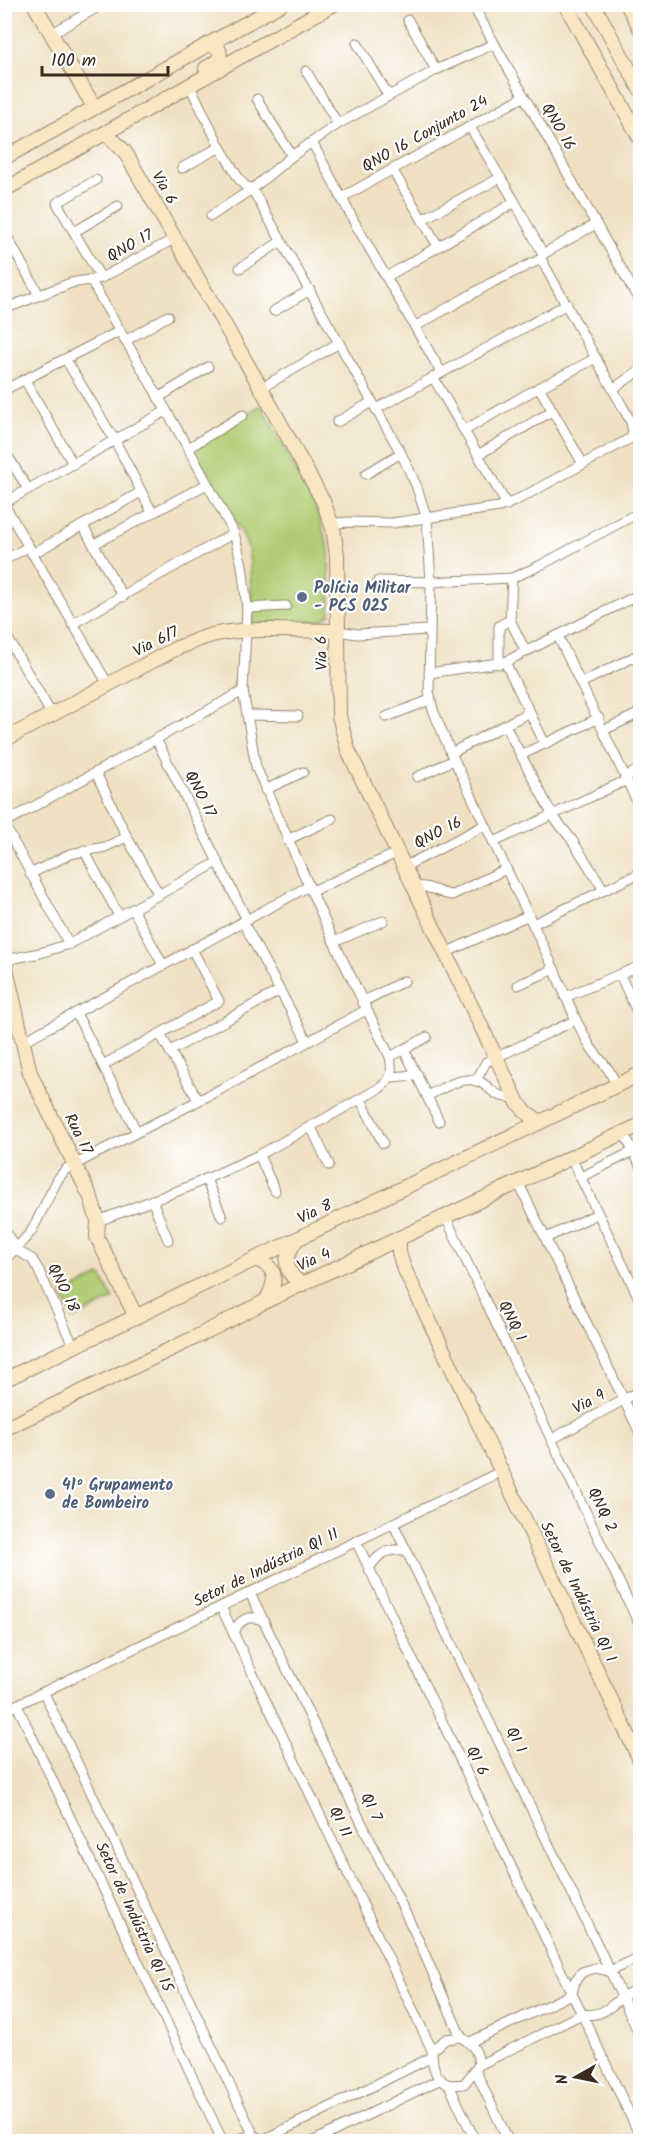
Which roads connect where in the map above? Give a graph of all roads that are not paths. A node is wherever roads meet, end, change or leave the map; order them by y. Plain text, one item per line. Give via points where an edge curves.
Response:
1 (34, 4) edge
2 (103, 4) edge
3 (281, 4) edge
4 (334, 4) edge
5 (472, 4) edge
6 (565, 4) edge
7 (593, 4) edge
8 (627, 4) edge
9 (408, 20) dead end
10 (639, 21) edge
11 (51, 34) junction
12 (357, 43) dead end
13 (209, 44) junction
14 (494, 44) junction
15 (435, 70) junction
16 (306, 71) dead end
17 (604, 74) junction
18 (190, 86) junction
19 (640, 89) edge
20 (388, 95) junction
21 (523, 97) junction
22 (257, 99) dead end
23 (94, 107) junction
24 (148, 109) junction
25 (338, 124) junction
26 (119, 125) junction
27 (640, 125) edge
28 (470, 127) junction
29 (106, 133) junction
30 (640, 138) edge
31 (312, 142) junction
32 (220, 147) junction
33 (125, 152) junction
34 (292, 156) junction
35 (5, 157) edge
36 (182, 168) dead end
37 (392, 169) junction
38 (500, 178) junction
39 (96, 180) dead end
40 (252, 189) junction
41 (4, 190) edge
42 (341, 198) junction
43 (515, 202) junction
44 (118, 206) dead end
45 (211, 216) dead end
46 (423, 219) junction
47 (596, 225) junction
48 (4, 231) edge
49 (74, 232) junction
50 (174, 238) junction
51 (280, 242) junction
52 (438, 246) junction
53 (542, 257) junction
54 (240, 268) dead end
55 (386, 277) junction
56 (96, 280) junction
57 (310, 290) junction
58 (39, 295) junction
59 (640, 302) edge
60 (567, 304) junction
61 (4, 309) edge
62 (274, 310) dead end
63 (168, 316) dead end
64 (416, 326) junction
65 (120, 332) junction
66 (125, 341) junction
67 (339, 343) junction
68 (596, 357) junction
69 (66, 360) junction
70 (208, 367) dead end
71 (640, 370) edge
72 (437, 375) junction
73 (25, 380) junction
74 (539, 387) junction
75 (261, 388) junction
76 (613, 389) junction
77 (4, 390) edge
78 (158, 398) junction
79 (374, 405) junction
80 (166, 411) junction
81 (552, 411) junction
82 (243, 415) dead end
83 (338, 422) dead end
84 (465, 430) junction
85 (633, 432) junction
86 (114, 439) junction
87 (640, 443) edge
88 (188, 448) junction
89 (4, 450) edge
90 (401, 453) junction
91 (478, 455) junction
92 (73, 464) junction
93 (583, 464) junction
94 (366, 474) dead end
95 (207, 484) junction
96 (28, 489) junction
97 (141, 492) junction
98 (4, 503) edge
99 (507, 505) junction
100 (153, 512) junction
101 (640, 512) edge
102 (427, 519) junction
103 (331, 524) junction
104 (83, 526) junction
105 (234, 533) junction
106 (94, 544) junction
107 (30, 550) junction
108 (4, 560) edge
109 (513, 578) junction
110 (378, 581) dead end
111 (431, 582) junction
112 (638, 595) edge
113 (123, 597) junction
114 (286, 606) dead end
115 (640, 606) edge
116 (247, 608) junction
117 (510, 620) junction
118 (72, 624) junction
119 (429, 630) junction
120 (245, 631) junction
121 (338, 631) junction
122 (4, 632) edge
123 (558, 636) junction
124 (526, 651) junction
125 (640, 654) edge
126 (502, 663) junction
127 (429, 673) junction
128 (581, 683) junction
129 (108, 686) junction
130 (243, 691) junction
131 (430, 700) junction
132 (530, 712) junction
133 (640, 713) edge
134 (52, 715) junction
135 (247, 715) junction
136 (298, 716) dead end
137 (386, 717) dead end
138 (599, 718) junction
139 (505, 725) junction
140 (604, 730) junction
141 (4, 740) edge
142 (156, 740) junction
143 (545, 744) junction
144 (521, 755) junction
145 (453, 756) junction
146 (640, 769) edge
147 (303, 772) dead end
148 (96, 773) junction
149 (417, 777) dead end
150 (626, 778) junction
151 (265, 790) junction
152 (640, 808) edge
153 (553, 816) junction
154 (332, 819) dead end
155 (4, 823) edge
156 (485, 825) junction
157 (127, 837) junction
158 (287, 840) junction
159 (494, 842) junction
160 (84, 850) junction
161 (397, 853) junction
162 (218, 862) junction
163 (404, 867) junction
164 (506, 869) junction
165 (640, 873) edge
166 (30, 874) junction
167 (414, 887) junction
168 (310, 889) junction
169 (604, 890) junction
170 (159, 896) junction
171 (133, 909) junction
172 (118, 916) junction
173 (531, 920) junction
174 (245, 921) junction
175 (383, 921) dead end
176 (334, 942) junction
177 (69, 944) junction
178 (192, 949) junction
179 (445, 953) junction
180 (5, 960) edge
181 (164, 965) junction
182 (640, 966) edge
183 (554, 969) junction
184 (620, 975) junction
185 (404, 981) dead end
186 (518, 985) dead end
187 (279, 991) junction
188 (565, 997) junction
189 (219, 1001) junction
190 (364, 1006) junction
191 (76, 1013) junction
192 (230, 1018) junction
193 (640, 1018) edge
194 (576, 1020) junction
195 (160, 1034) junction
196 (427, 1037) dead end
197 (308, 1041) junction
198 (22, 1042) junction
199 (404, 1049) junction
200 (170, 1051) junction
201 (495, 1056) junction
202 (390, 1057) junction
203 (103, 1065) junction
204 (640, 1074) edge
205 (418, 1075) junction
206 (390, 1077) junction
207 (476, 1081) junction
208 (617, 1085) junction
209 (428, 1095) junction
210 (198, 1100) junction
211 (361, 1100) junction
212 (516, 1100) junction
213 (439, 1121) dead end
214 (540, 1122) junction
215 (640, 1125) edge
216 (311, 1127) junction
217 (136, 1132) junction
218 (519, 1132) junction
219 (624, 1133) junction
220 (383, 1143) dead end
221 (637, 1150) edge
222 (259, 1155) junction
223 (572, 1158) junction
224 (74, 1163) junction
225 (640, 1165) edge
226 (329, 1166) dead end
227 (581, 1177) junction
228 (206, 1179) junction
229 (518, 1182) junction
230 (275, 1191) dead end
231 (152, 1200) junction
232 (597, 1214) junction
233 (445, 1216) junction
234 (222, 1217) dead end
235 (98, 1221) junction
236 (4, 1229) edge
237 (399, 1238) junction
238 (546, 1238) junction
239 (168, 1240) dead end
240 (296, 1240) junction
241 (381, 1247) junction
242 (16, 1250) junction
243 (255, 1258) junction
244 (4, 1261) edge
245 (403, 1266) junction
246 (302, 1284) junction
247 (640, 1300) edge
248 (266, 1301) junction
249 (136, 1317) junction
250 (74, 1347) junction
251 (4, 1380) edge
252 (640, 1391) edge
253 (625, 1399) junction
254 (4, 1429) edge
255 (640, 1433) edge
256 (552, 1439) junction
257 (502, 1471) junction
258 (393, 1523) junction
259 (356, 1541) junction
260 (406, 1550) junction
261 (369, 1569) junction
262 (250, 1593) junction
263 (221, 1607) junction
264 (264, 1621) junction
265 (640, 1626) edge
266 (234, 1635) junction
267 (44, 1693) junction
268 (17, 1705) junction
269 (4, 1711) edge
270 (640, 1760) edge
271 (640, 1957) edge
272 (610, 1971) junction
273 (640, 1987) edge
274 (572, 1994) junction
275 (622, 1996) junction
276 (582, 2014) junction
277 (640, 2036) edge
278 (465, 2039) junction
279 (432, 2054) junction
280 (477, 2068) junction
281 (445, 2082) junction
282 (640, 2136) edge
283 (260, 2139) edge
284 (224, 2142) edge
285 (236, 2142) edge
286 (312, 2142) edge
287 (476, 2142) edge
288 (509, 2142) edge

1 - 11 street
2 - 11 street
3 - 13 street
4 - 18 street
5 - 14 street, QNO 16
6 - 17 street
7 - 19 street
8 - 10 street
9 - 15 street
11 - 23 street
12 - 20 street
13 - 23 street
13 - 24 street via 219,51 218,61
14 - 15 street
14 - 21 street, QNO 16
15 - 20 street
16 - 25 street
17 - 27 street via 627,101
17 - 30 street
18 - 24 street
18 - 32 street, QNO 16
20 - 25 street
21 - 28 street, QNO 16 Conjunto 24
21 - 47 street, QNO 16
22 - 34 street
23 - 35 street
24 - 26 street
25 - 31 street
26 - 29 street
26 - 33 street, Via 6
28 - 37 street, QNO 16 Conjunto 24
28 - 38 street
29 - 33 street, Via 6
29 - 41 street
31 - 34 street
31 - 42 street
32 - 36 street
32 - 40 street, QNO 16 via 239,179
33 - 50 street, Via 6
34 - 40 street
37 - 42 street, QNO 16 Conjunto 24
37 - 46 street
38 - 43 street
38 - 46 street
39 - 49 street, QNO 17 via 57,203
40 - 45 street
40 - 51 street, QNO 16
42 - 55 street
43 - 52 street
43 - 53 street
44 - 49 street
46 - 52 street
47 - 53 street
47 - 59 street, QNO 16
48 - 58 street
49 - 56 street, QNO 17
50 - 56 street, QNO 17
50 - 75 street, Via 6
51 - 54 street
51 - 57 street, QNO 16
52 - 55 street
53 - 60 street
53 - 64 street
55 - 64 street
56 - 58 street, QNO 17 via 71,283
56 - 65 street, QNO 17
57 - 62 street
57 - 67 street, QNO 16
58 - 61 street, QNO 17
60 - 68 street
60 - 72 street
63 - 66 street
64 - 72 street
65 - 66 street, QNO 17
65 - 69 street
66 - 78 street, QNO 17
67 - 75 street
67 - 79 street, QNO 16
68 - 74 street
68 - 76 street
69 - 73 street
69 - 86 street
70 - 78 street
71 - 76 street
72 - 79 street
72 - 84 street
73 - 77 street
73 - 92 street
74 - 81 street
74 - 84 street
75 - 103 street, Via 6 via 312,479
76 - 85 street
78 - 80 street, QNO 17
79 - 83 street
79 - 90 street, QNO 16
80 - 86 street
80 - 88 street, QNO 17
81 - 91 street
81 - 93 street
82 - 88 street
84 - 91 street
85 - 87 street
85 - 93 street via 631,438
86 - 92 street
86 - 97 street
88 - 95 street, QNO 17
89 - 96 street
90 - 94 street
90 - 102 street, QNO 16
91 - 99 street
92 - 96 street
93 - 99 street
95 - 100 street
95 - 105 street, QNO 17
96 - 98 street
97 - 100 street
97 - 104 street
98 - 107 street
99 - 102 street
100 - 106 street
101 - 109 street
102 - 103 street
102 - 111 street, QNO 16
103 - 121 street, Via 6
104 - 106 street
104 - 107 street
105 - 113 street
105 - 116 street, QNO 17 via 243,565
106 - 113 street
107 - 108 street
107 - 118 street
109 - 111 street
109 - 117 street
110 - 111 street
111 - 119 street, QNO 16
112 - 115 street
112 - 123 street
113 - 118 street
114 - 116 street
116 - 120 street, QNO 17
117 - 124 street
117 - 126 street via 499,626
118 - 129 street
119 - 121 street via 357,634
119 - 127 street, QNO 16
120 - 121 street, Via 6/7
120 - 129 street, Via 6/7 via 198,639
120 - 130 street, QNO 17
121 - 161 street, Via 6 via 342,731
122 - 134 street
123 - 124 street
123 - 128 street
124 - 126 street
125 - 128 street
126 - 127 street
126 - 132 street
127 - 131 street, QNO 16
128 - 138 street
129 - 134 street, Via 6/7
130 - 135 street, QNO 17
130 - 142 street
131 - 137 street
131 - 145 street, QNO 16
132 - 139 street
132 - 143 street
133 - 140 street
134 - 141 street, Via 6/7
135 - 136 street
135 - 151 street, QNO 17 via 256,767
138 - 140 street
138 - 143 street
139 - 144 street
139 - 145 street
140 - 150 street
142 - 148 street
142 - 162 street, QNO 17
143 - 144 street
144 - 153 street
145 - 149 street
145 - 156 street, QNO 16
146 - 150 street
147 - 151 street
148 - 155 street
148 - 157 street
150 - 152 street
150 - 153 street
151 - 158 street, QNO 17
153 - 159 street
153 - 169 street
154 - 158 street
155 - 166 street
156 - 159 street, QNO 16
156 - 163 street, QNO 16
157 - 160 street via 105,847
157 - 170 street
158 - 168 street, QNO 17
159 - 164 street, QNO 16
160 - 166 street
160 - 172 street
161 - 163 street, Via 6
161 - 168 street
162 - 170 street
162 - 174 street, QNO 17
163 - 167 street, Via 6
164 - 167 street via 452,896 426,886
164 - 173 street, QNO 16
165 - 169 street
166 - 177 street
167 - 179 street, Via 6
168 - 174 street
168 - 176 street, QNO 17
169 - 173 street
170 - 171 street
171 - 172 street
171 - 181 street
172 - 177 street
173 - 179 street
173 - 183 street, QNO 16
174 - 178 street
174 - 187 street, QNO 17
175 - 176 street
176 - 190 street, QNO 17
177 - 180 street
178 - 181 street
178 - 189 street
179 - 201 street, Via 6
180 - 198 street, Rua 17
181 - 191 street
182 - 184 street
183 - 186 street
183 - 188 street, QNO 16
184 - 188 street
184 - 193 street
185 - 190 street
187 - 192 street
187 - 197 street, QNO 17
188 - 194 street, QNO 16
189 - 192 street
189 - 195 street
190 - 197 street
190 - 202 street, QNO 17
191 - 198 street
191 - 203 street
192 - 200 street
194 - 201 street
194 - 208 street, QNO 16
195 - 200 street
195 - 203 street
196 - 199 street
197 - 210 street
198 - 224 street, Rua 17 via 36,1088
199 - 202 street
199 - 205 street
200 - 210 street
201 - 207 street via 486,1062
201 - 212 street, Via 6
202 - 206 street, QNO 17
203 - 217 street
204 - 208 street, Via 8
205 - 206 street
205 - 209 street
206 - 211 street via 388,1083
207 - 209 street via 463,1080
207 - 212 street via 499,1097
208 - 214 street, Via 8
209 - 213 street
210 - 217 street
211 - 216 street
211 - 220 street
212 - 214 street, Via 6
212 - 218 street
214 - 218 street, Via 8
215 - 219 street, Via 4
216 - 222 street
216 - 226 street
217 - 224 street
218 - 240 street, Via 8
219 - 221 street
219 - 223 street, Via 4
221 - 225 street
221 - 227 street
222 - 228 street
222 - 230 street
223 - 227 street
223 - 229 street, Via 4
224 - 235 street, Rua 17
224 - 242 street via 62,1173 32,1232
227 - 232 street
228 - 231 street
228 - 234 street
229 - 233 street, Via 4
229 - 238 street
231 - 235 street
231 - 239 street
232 - 238 street
232 - 247 street
233 - 237 street, Via 4
233 - 256 street, QNQ 1
235 - 249 street, Rua 17 via 97,1237
236 - 242 street, QNO 18
237 - 241 street, Via 4
237 - 245 street
238 - 253 street
240 - 243 street, Via 8
240 - 246 street via 287,1255 287,1265 294,1279
241 - 245 street
241 - 246 street, Via 4
242 - 244 street
242 - 250 street, QNO 18 via 32,1259 38,1269
243 - 248 street via 273,1273 274,1286
243 - 249 street, Via 8
245 - 257 street
246 - 248 street, Via 4
248 - 254 street, Via 4
249 - 250 street, Via 8
250 - 251 street, Via 8
252 - 253 street, Via 9
253 - 255 street
253 - 256 street, Via 9
256 - 265 street, QNQ 2
257 - 258 street, Setor de Indústria QI 11
257 - 270 street, Setor de Indústria QI 1
258 - 259 street, Setor de Indústria QI 11
258 - 260 street, QI 1
259 - 261 street, QI 6
259 - 262 street, Setor de Indústria QI 11
260 - 261 street via 375,1557
260 - 272 street, QI 1
261 - 274 street, QI 6
262 - 263 street, Setor de Indústria QI 11
262 - 264 street, QI 7
263 - 266 street, QI 11
263 - 267 street, Setor de Indústria QI 11
264 - 266 street via 256,1617 242,1620
264 - 278 street, QI 7
266 - 279 street, QI 11
267 - 268 street, Setor de Indústria QI 11
267 - 283 street
268 - 269 street, Setor de Indústria QI 11
268 - 284 street, Setor de Indústria QI 15
271 - 272 street
272 - 274 street via 595,1968 582,1972
272 - 275 street
273 - 275 street
274 - 276 street
274 - 278 street
275 - 276 street via 605,2012 594,2016
275 - 277 street
276 - 280 street
276 - 282 street
278 - 279 street via 446,2039
278 - 280 street via 478,2053
279 - 281 street via 434,2070
279 - 283 street
280 - 281 street via 464,2084
280 - 288 street
281 - 286 street
281 - 287 street
283 - 285 street

